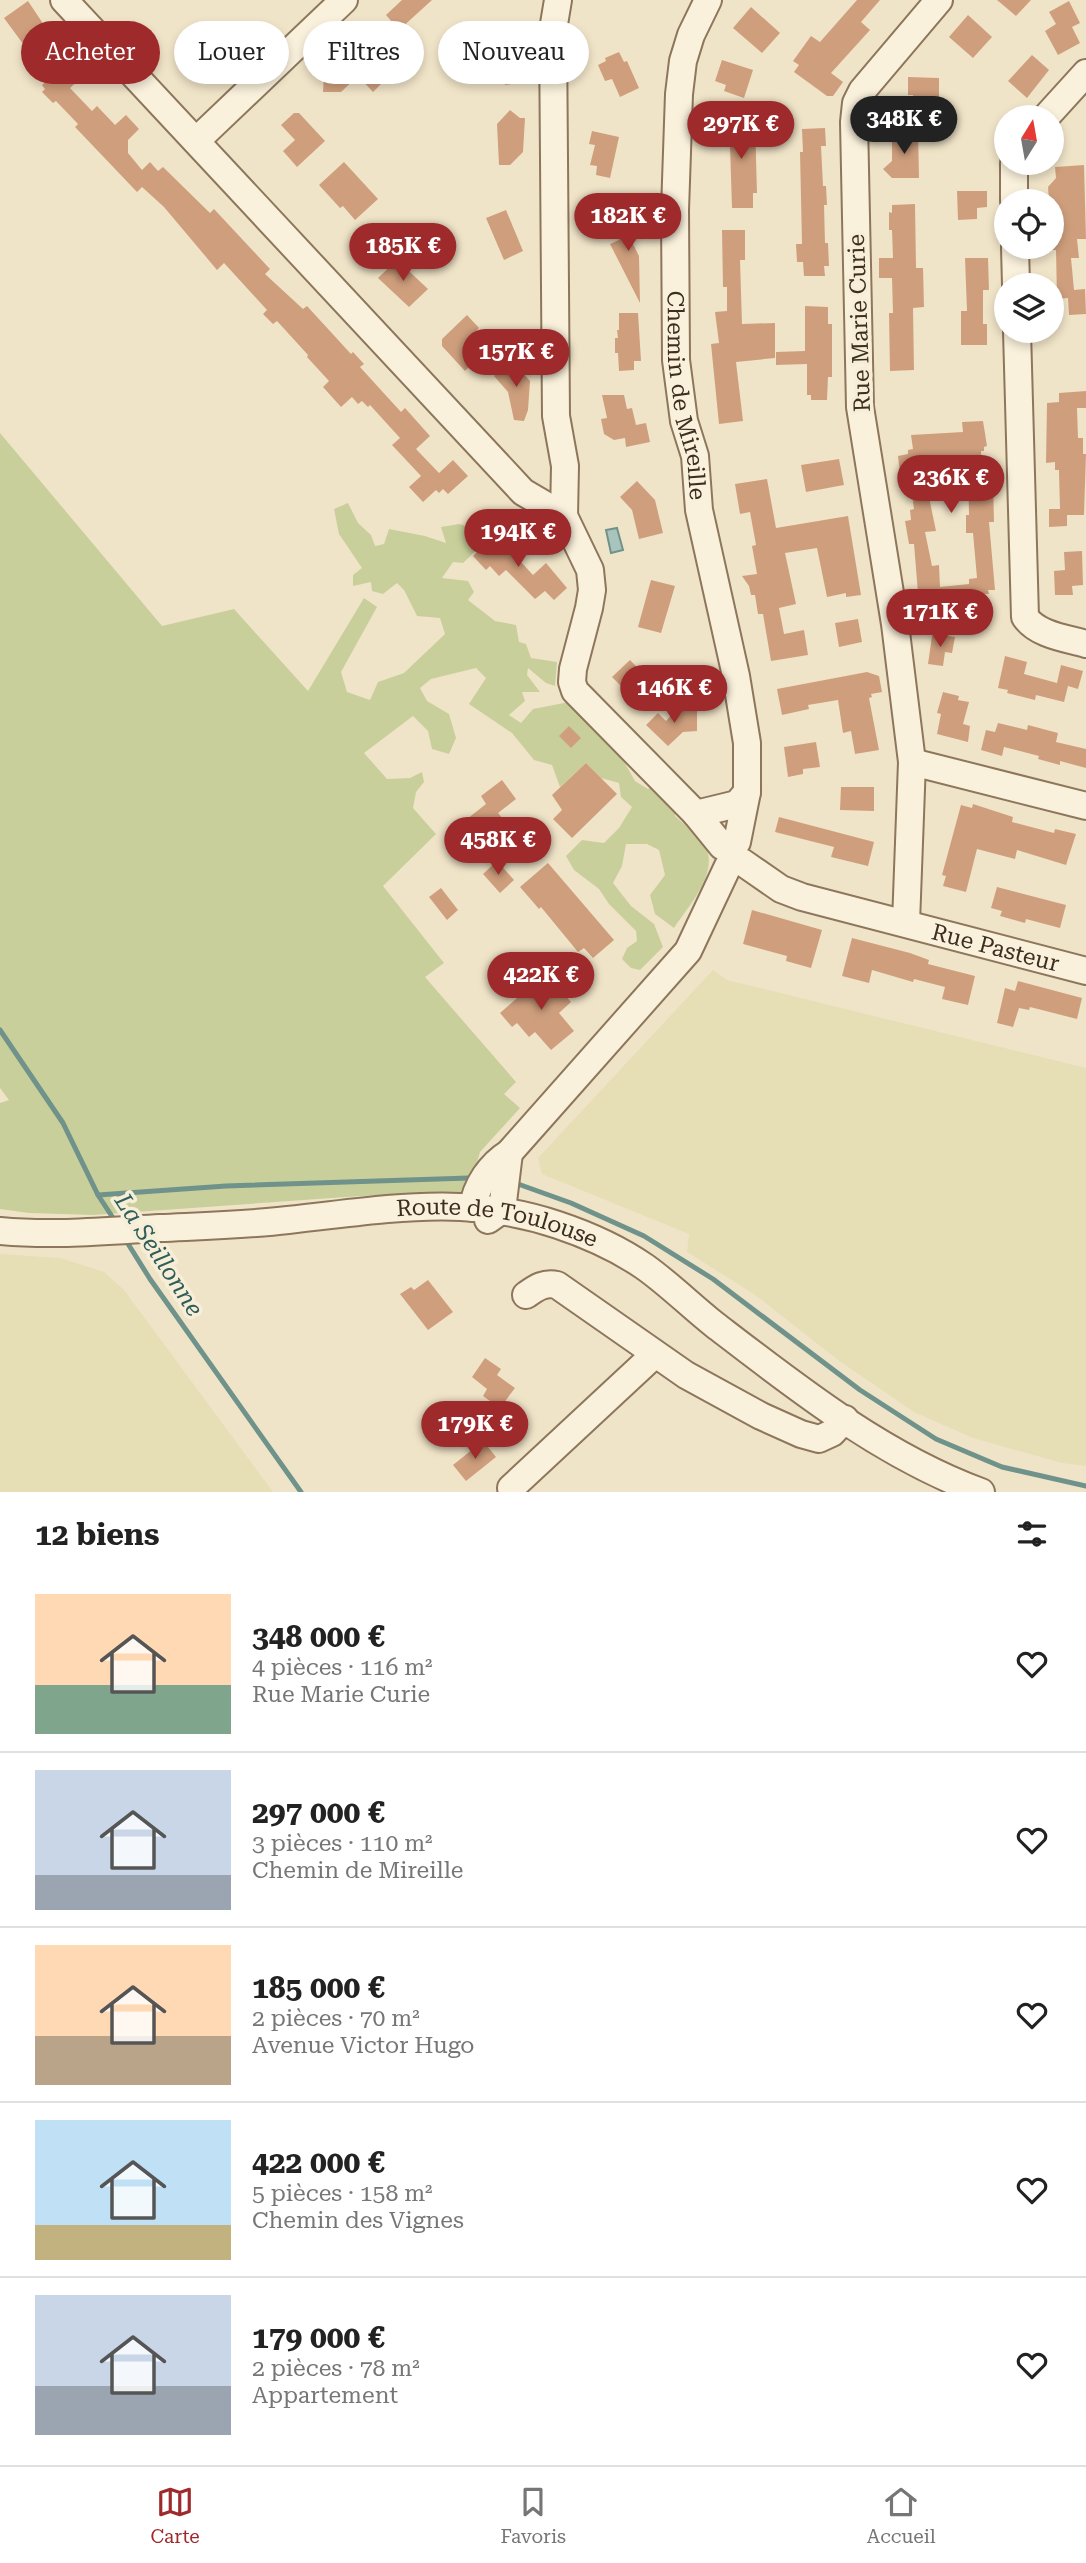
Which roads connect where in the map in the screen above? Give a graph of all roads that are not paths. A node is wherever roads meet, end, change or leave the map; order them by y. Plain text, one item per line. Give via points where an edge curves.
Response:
1 (64, 0) edge
2 (344, 0) edge
3 (558, 0) edge
4 (708, 0) edge
5 (939, 0) edge
6 (1086, 73) edge
7 (1057, 105) edge
8 (195, 141) junction
9 (1017, 343) edge
10 (564, 516) junction
11 (1086, 643) edge
12 (912, 762) junction
13 (747, 792) junction
14 (1086, 806) edge
15 (696, 814) junction
16 (732, 854) junction
17 (906, 923) junction
18 (1086, 971) edge
19 (487, 1214) junction
20 (0, 1231) edge
21 (526, 1295) dead end
22 (654, 1355) junction
23 (845, 1419) junction
24 (511, 1488) dead end
25 (971, 1490) edge

1 - 8 street
2 - 8 street
3 - 10 street via 553,30 555,360 556,416 565,466
4 - 13 street, Chemin de Mireille via 691,34 679,94 676,360 684,421 695,456 699,510 746,734
5 - 12 street, Rue Marie Curie via 862,91 854,122 860,407
6 - 7 street
8 - 10 street via 523,492
9 - 11 street via 1024,617 1045,632
10 - 15 street, Rue Pasteur via 590,570 592,590 573,669 575,691
12 - 14 street
12 - 17 street, Rue Marie Curie
13 - 15 street via 737,804
13 - 16 street, Chemin de Mireille
15 - 16 street, Rue Pasteur
16 - 17 street, Rue Pasteur via 781,889
16 - 19 street, Chemin de Mireille via 688,951 509,1153 496,1162 479,1187
17 - 18 street, Rue Pasteur
19 - 20 street, Route de Toulouse via 69,1233
19 - 23 street, Route de Toulouse via 558,1226 616,1250 645,1267
21 - 22 street via 548,1283 557,1285
22 - 23 street via 724,1397 801,1434 819,1439
22 - 24 street
23 - 25 street, Route de Toulouse

